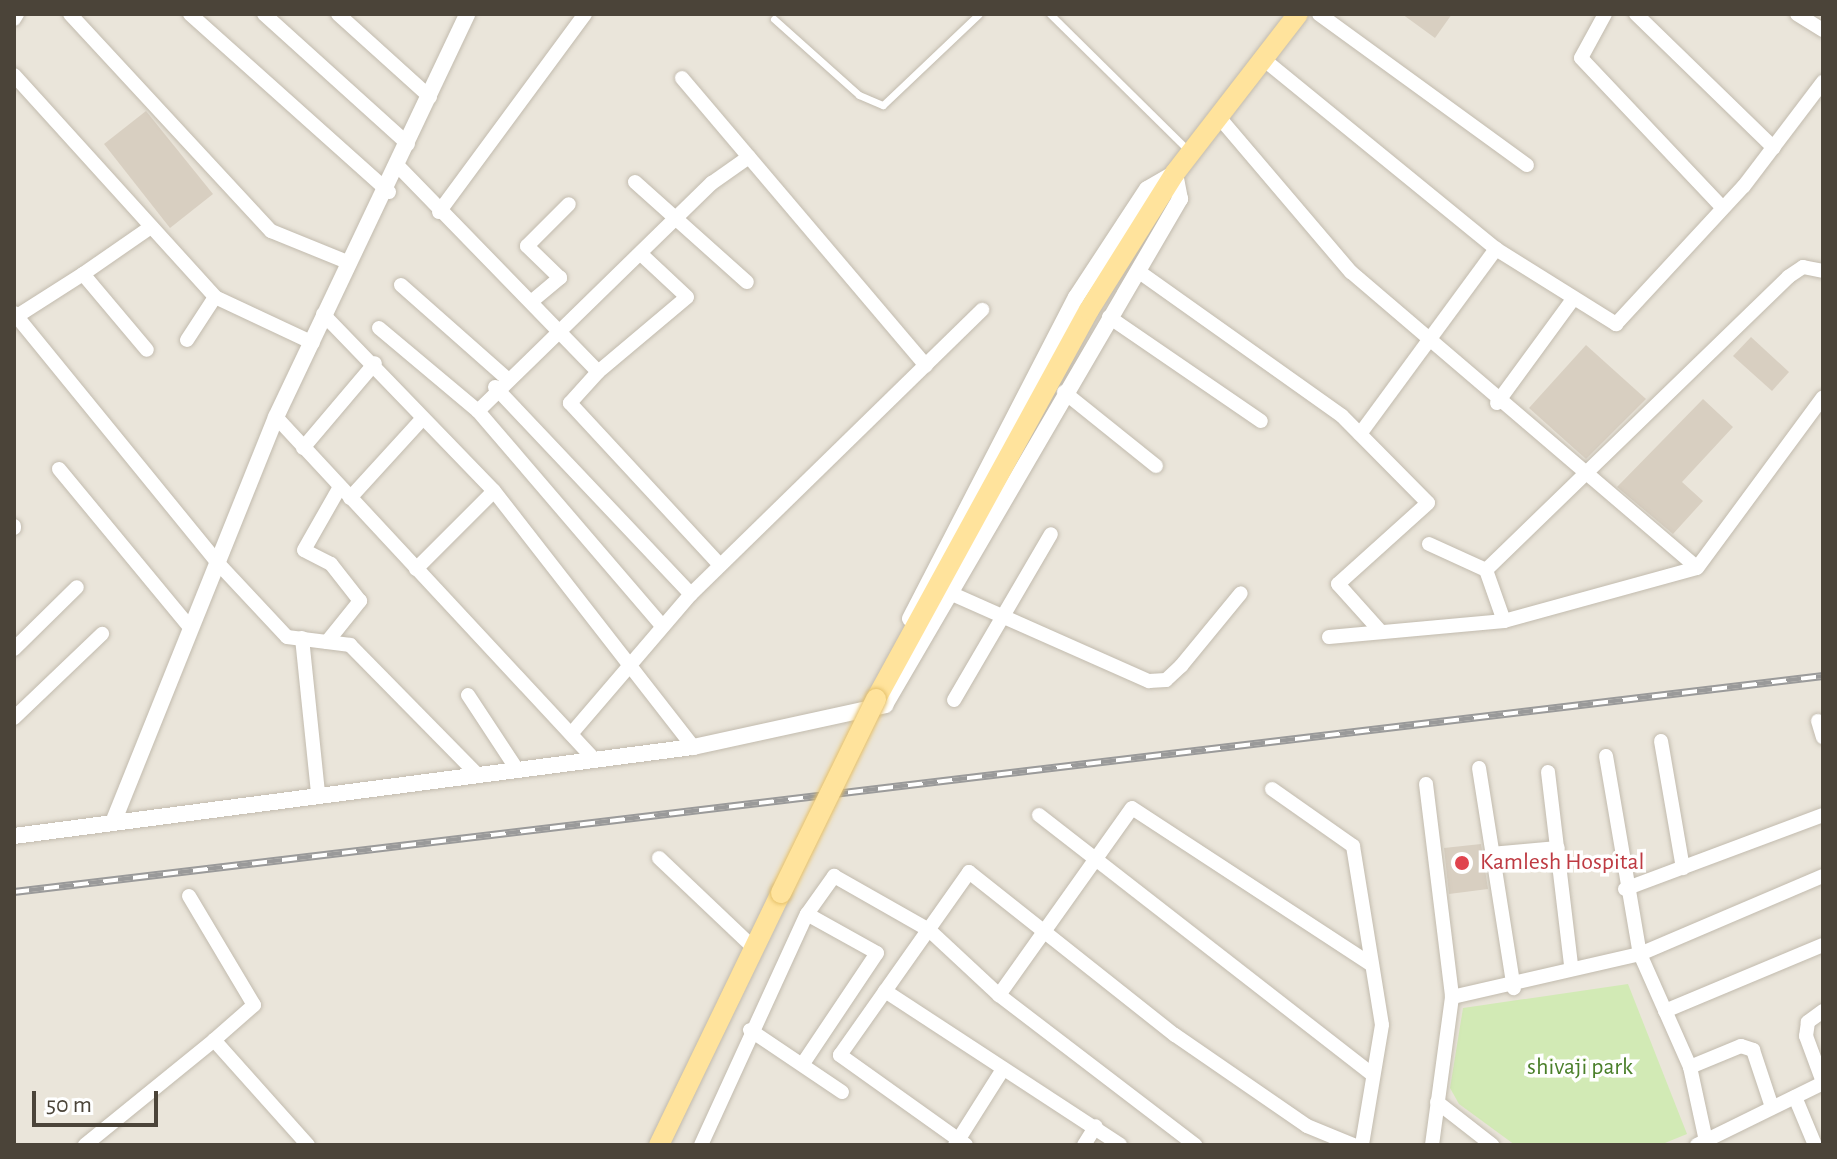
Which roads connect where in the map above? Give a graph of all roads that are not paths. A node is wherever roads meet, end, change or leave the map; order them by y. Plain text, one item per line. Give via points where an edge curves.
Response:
1 (17, 14) edge
2 (70, 14) edge
3 (190, 14) edge
4 (264, 14) edge
5 (338, 14) edge
6 (585, 14) edge
7 (979, 14) edge
8 (1050, 14) edge
9 (1298, 14) edge
10 (1319, 14) edge
11 (1605, 14) edge
12 (1636, 14) edge
13 (1797, 14) edge
14 (464, 16) edge
15 (14, 19) edge
16 (774, 19) dead end
17 (1823, 30) edge
18 (1262, 58) junction
19 (14, 75) edge
20 (682, 78) dead end
21 (1823, 82) edge
22 (430, 97) junction
23 (1218, 116) junction
24 (408, 144) junction
25 (1774, 148) junction
26 (1191, 153) junction
27 (749, 157) junction
28 (1527, 165) dead end
29 (398, 166) junction
30 (1175, 173) junction
31 (635, 182) dead end
32 (389, 192) junction
33 (569, 204) dead end
34 (1721, 206) junction
35 (439, 212) junction
36 (676, 219) junction
37 (151, 227) junction
38 (1496, 249) junction
39 (640, 253) junction
40 (350, 263) junction
41 (1138, 271) junction
42 (1823, 271) edge
43 (83, 274) junction
44 (747, 282) dead end
45 (401, 285) dead end
46 (215, 297) junction
47 (531, 302) junction
48 (1571, 302) junction
49 (982, 310) dead end
50 (323, 314) junction
51 (15, 316) edge
52 (1109, 317) junction
53 (379, 328) dead end
54 (559, 333) junction
55 (1425, 338) junction
56 (187, 340) dead end
57 (313, 343) junction
58 (147, 350) dead end
59 (375, 363) junction
60 (926, 366) junction
61 (598, 372) junction
62 (500, 382) junction
63 (1064, 392) junction
64 (1823, 397) edge
65 (1497, 403) junction
66 (478, 411) junction
67 (276, 417) junction
68 (423, 418) junction
69 (1261, 421) dead end
70 (1360, 434) junction
71 (303, 448) junction
72 (1156, 466) dead end
73 (59, 469) dead end
74 (1590, 472) junction
75 (494, 491) junction
76 (345, 493) junction
77 (1051, 534) dead end
78 (1429, 544) dead end
79 (216, 561) junction
80 (720, 565) junction
81 (1697, 568) junction
82 (416, 569) junction
83 (1486, 570) junction
84 (77, 587) dead end
85 (950, 593) junction
86 (1241, 593) dead end
87 (691, 594) junction
88 (1000, 617) junction
89 (1504, 621) junction
90 (189, 626) junction
91 (662, 626) junction
92 (1381, 632) junction
93 (102, 634) dead end
94 (1329, 637) dead end
95 (302, 638) junction
96 (327, 642) junction
97 (14, 649) edge
98 (630, 660) junction
99 (468, 695) dead end
100 (954, 700) dead end
101 (871, 703) junction
102 (14, 718) edge
103 (1818, 721) dead end
104 (571, 734) junction
105 (1823, 737) edge
106 (1661, 741) dead end
107 (693, 747) junction
108 (1606, 756) dead end
109 (594, 759) junction
110 (516, 768) junction
111 (1479, 768) dead end
112 (475, 772) junction
113 (1548, 772) dead end
114 (1426, 784) dead end
115 (1272, 789) dead end
116 (318, 792) junction
117 (1039, 815) dead end
118 (1823, 815) edge
119 (114, 820) junction
120 (14, 836) edge
121 (1558, 848) junction
122 (1491, 854) junction
123 (659, 858) dead end
124 (1097, 864) junction
125 (1683, 868) junction
126 (1823, 876) edge
127 (1625, 889) junction
128 (189, 896) dead end
129 (807, 914) junction
130 (929, 930) junction
131 (1046, 930) junction
132 (1823, 945) edge
133 (754, 948) junction
134 (1640, 954) junction
135 (1372, 965) junction
136 (1571, 965) junction
137 (1514, 988) junction
138 (885, 991) junction
139 (999, 995) junction
140 (1452, 997) junction
141 (1665, 1011) junction
142 (1823, 1011) edge
143 (750, 1030) junction
144 (214, 1040) junction
145 (804, 1062) junction
146 (1690, 1067) junction
147 (1003, 1069) junction
148 (1370, 1073) junction
149 (1823, 1083) edge
150 (842, 1092) dead end
151 (1795, 1097) junction
152 (1437, 1102) junction
153 (1771, 1104) junction
154 (1096, 1126) junction
155 (1731, 1139) edge
156 (92, 1143) edge
157 (960, 1143) edge
158 (1702, 1143) edge
159 (1486, 1144) edge
160 (308, 1145) edge
161 (659, 1145) edge
162 (701, 1145) edge
163 (1084, 1145) edge
164 (1120, 1145) edge
165 (1195, 1145) edge
166 (1353, 1145) edge
167 (1362, 1145) edge
168 (1432, 1145) edge
169 (1815, 1145) edge

1 - 15 street
2 - 40 street via 271,231
3 - 32 street
4 - 24 street
5 - 22 street
6 - 35 street
7 - 16 lane via 883,105 859,95
8 - 26 lane
9 - 18 main road
10 - 28 street
11 - 34 street via 1581,58
12 - 25 street
13 - 17 street
14 - 22 street
18 - 23 main road
18 - 38 street
19 - 37 street
20 - 27 street
21 - 25 street
22 - 24 street
23 - 26 main road
23 - 55 street via 1351,272
24 - 29 street
25 - 34 street
26 - 30 main road
27 - 36 street
27 - 60 street
29 - 32 street
29 - 35 street
30 - 41 street via 1180,199
30 - 101 main road via 1042,391
31 - 36 street
32 - 40 street
33 - 47 street via 527,246 560,278
34 - 48 street via 1616,324
35 - 47 street
36 - 39 street
36 - 44 street
37 - 43 street
37 - 46 street
38 - 48 street
38 - 55 street
39 - 54 street
39 - 61 street via 687,297
40 - 50 street
41 - 52 street
41 - 70 street
42 - 74 street via 1803,267 1788,277
43 - 51 street
43 - 58 street
45 - 62 street
46 - 56 street
46 - 57 street
47 - 54 street
48 - 65 street
49 - 60 street
50 - 57 street
50 - 59 street
51 - 79 street
52 - 63 street
52 - 69 street
53 - 66 street
54 - 61 street
54 - 62 street
55 - 65 street
55 - 70 street
57 - 67 street
59 - 68 street
59 - 71 street
60 - 80 street
61 - 80 street via 570,403
62 - 66 street
62 - 87 street
63 - 72 street
63 - 85 street
64 - 81 street
65 - 74 street
66 - 91 street
67 - 71 street
67 - 79 street
68 - 75 street
68 - 76 street
70 - 92 street via 1428,503 1338,584
71 - 76 street
73 - 90 street
74 - 81 street
74 - 83 street
75 - 82 street
75 - 98 street
76 - 82 street
76 - 96 street via 304,550 331,564 360,601
77 - 88 street
78 - 83 street
79 - 90 street
79 - 95 street via 287,637
80 - 87 street
81 - 89 street
82 - 104 street
83 - 89 street
84 - 97 street
85 - 88 street
85 - 101 street via 900,689 885,705
86 - 88 street via 1166,680 1131,676
87 - 91 street
88 - 100 street
89 - 92 street
90 - 119 street
91 - 98 street
92 - 94 street
93 - 102 street
95 - 96 street
95 - 116 street
96 - 112 street via 350,645
98 - 104 street
98 - 107 street
99 - 110 street
101 - 107 street
101 - 133 main road, bridge
103 - 105 street
104 - 109 street
106 - 125 street
107 - 109 street
108 - 127 street
109 - 110 street
110 - 112 street
111 - 122 street
112 - 116 street
113 - 121 street
114 - 140 street
115 - 135 street via 1353,846
116 - 119 street
117 - 124 street
118 - 125 street
119 - 120 street
121 - 122 street
121 - 136 street
122 - 137 street
123 - 133 street
124 - 131 street
124 - 135 street via 1132,808
124 - 148 street
125 - 127 street
126 - 134 street
127 - 134 street
128 - 144 street via 254,1005
129 - 130 street via 834,876
129 - 143 street
129 - 145 street via 877,953
130 - 131 street via 969,872
130 - 138 street
130 - 139 street
131 - 139 street
131 - 166 street via 1202,1053 1307,1126
132 - 141 street
133 - 161 main road
134 - 136 street
134 - 141 street
135 - 148 street via 1382,1025
136 - 137 street
137 - 140 street
138 - 147 street
138 - 157 street via 840,1055
139 - 165 street
140 - 152 street
141 - 146 street
142 - 149 street via 1808,1022 1806,1036
143 - 145 street
143 - 162 street
144 - 156 street
144 - 160 street
145 - 150 street
146 - 153 street via 1741,1046 1753,1050
146 - 158 street
147 - 154 street
147 - 157 street
148 - 167 street
149 - 151 street
151 - 153 street
151 - 169 street
152 - 159 street
152 - 168 street
153 - 155 street
154 - 163 street
154 - 164 street
155 - 158 street

